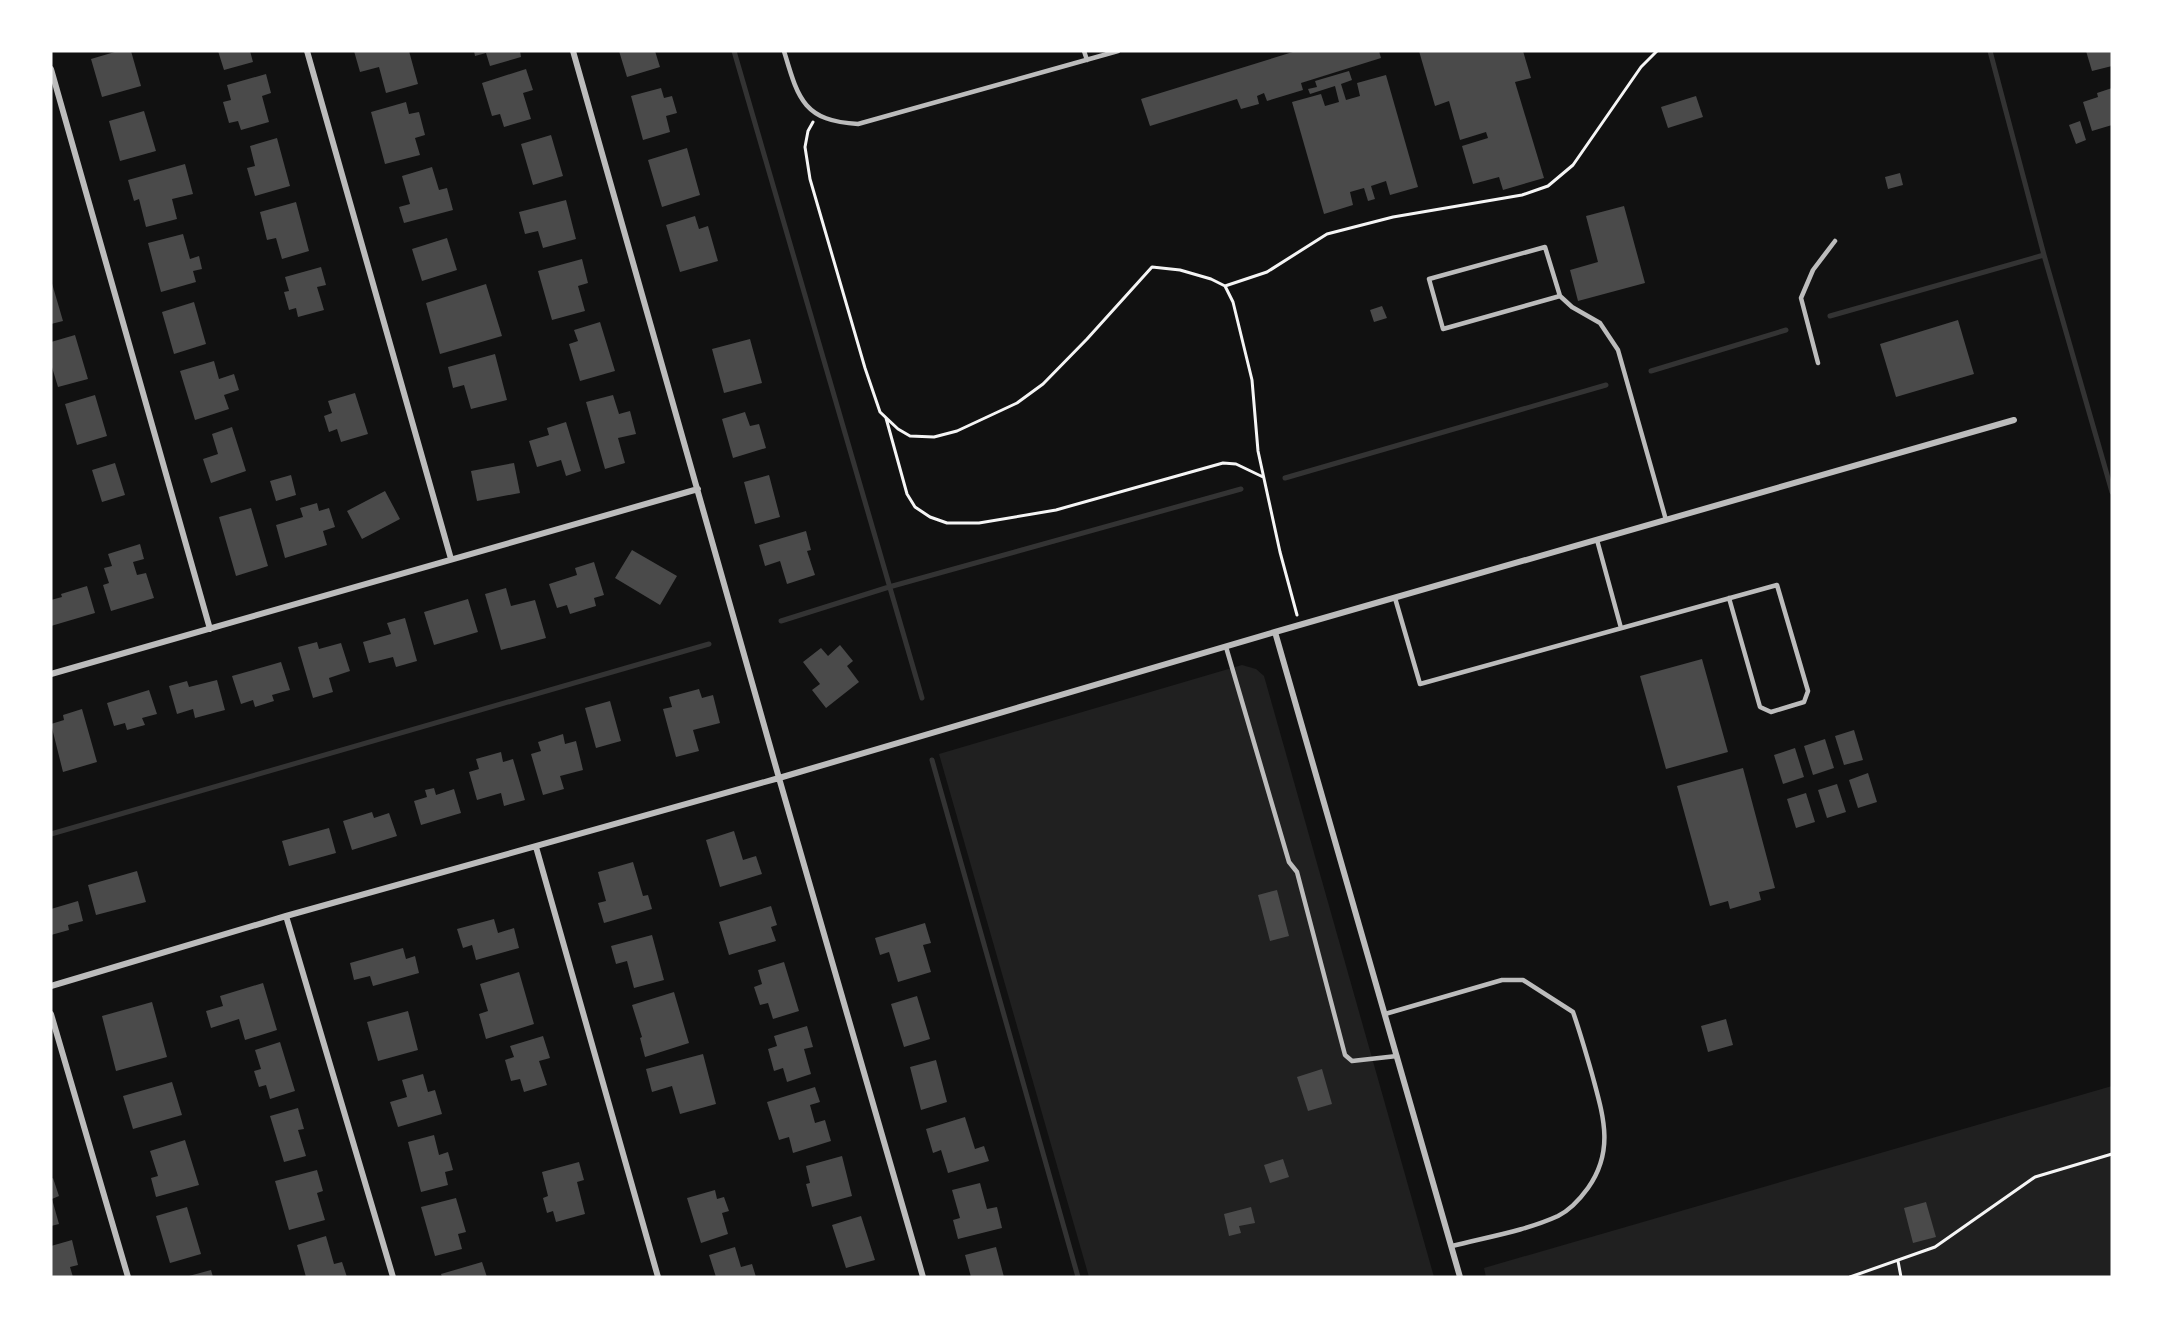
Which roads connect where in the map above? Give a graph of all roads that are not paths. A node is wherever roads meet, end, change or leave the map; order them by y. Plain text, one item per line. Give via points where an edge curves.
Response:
1 (307, 51) edge
2 (573, 51) edge
3 (784, 51) edge
4 (1084, 51) edge
5 (1118, 51) edge
6 (1087, 60) junction
7 (51, 69) edge
8 (1835, 241) dead end
9 (1560, 296) junction
10 (1818, 363) dead end
11 (2014, 420) dead end
12 (698, 489) junction
13 (1666, 520) junction
14 (1596, 540) junction
15 (451, 559) junction
16 (1395, 598) junction
17 (1729, 598) junction
18 (1621, 628) junction
19 (210, 629) junction
20 (1275, 632) junction
21 (1226, 647) junction
22 (51, 674) edge
23 (779, 778) junction
24 (536, 847) junction
25 (286, 916) junction
26 (51, 986) edge
27 (51, 1014) edge
28 (1385, 1014) junction
29 (1397, 1056) junction
30 (1452, 1246) junction
31 (128, 1277) edge
32 (393, 1277) edge
33 (658, 1277) edge
34 (923, 1277) edge
35 (1460, 1277) edge

1 - 15 street
2 - 12 street
3 - 6 lane via 795,90 803,102 831,121 858,124
4 - 6 lane
5 - 6 lane
7 - 19 street
8 - 10 lane via 1812,270 1801,298
9 - 9 lane via 1545,247 1429,279 1443,329
9 - 13 lane via 1600,323 1618,350
11 - 13 street
12 - 15 street
12 - 23 street
13 - 14 street
14 - 16 street
14 - 18 lane
15 - 19 street
16 - 18 lane via 1420,684
16 - 20 street
17 - 17 lane via 1777,585 1808,691 1804,702 1771,712 1760,707
17 - 18 lane
19 - 22 street
20 - 21 street
20 - 28 street
21 - 23 street
21 - 29 lane via 1289,862 1297,872 1345,1055 1352,1061
23 - 24 street
23 - 34 street
24 - 25 street
24 - 33 street
25 - 26 street
25 - 32 street
27 - 31 street
28 - 29 street
28 - 30 lane via 1502,980 1524,980 1574,1012 1603,1113 1604,1155 1595,1178 1580,1200 1560,1215
29 - 30 street
30 - 35 street

